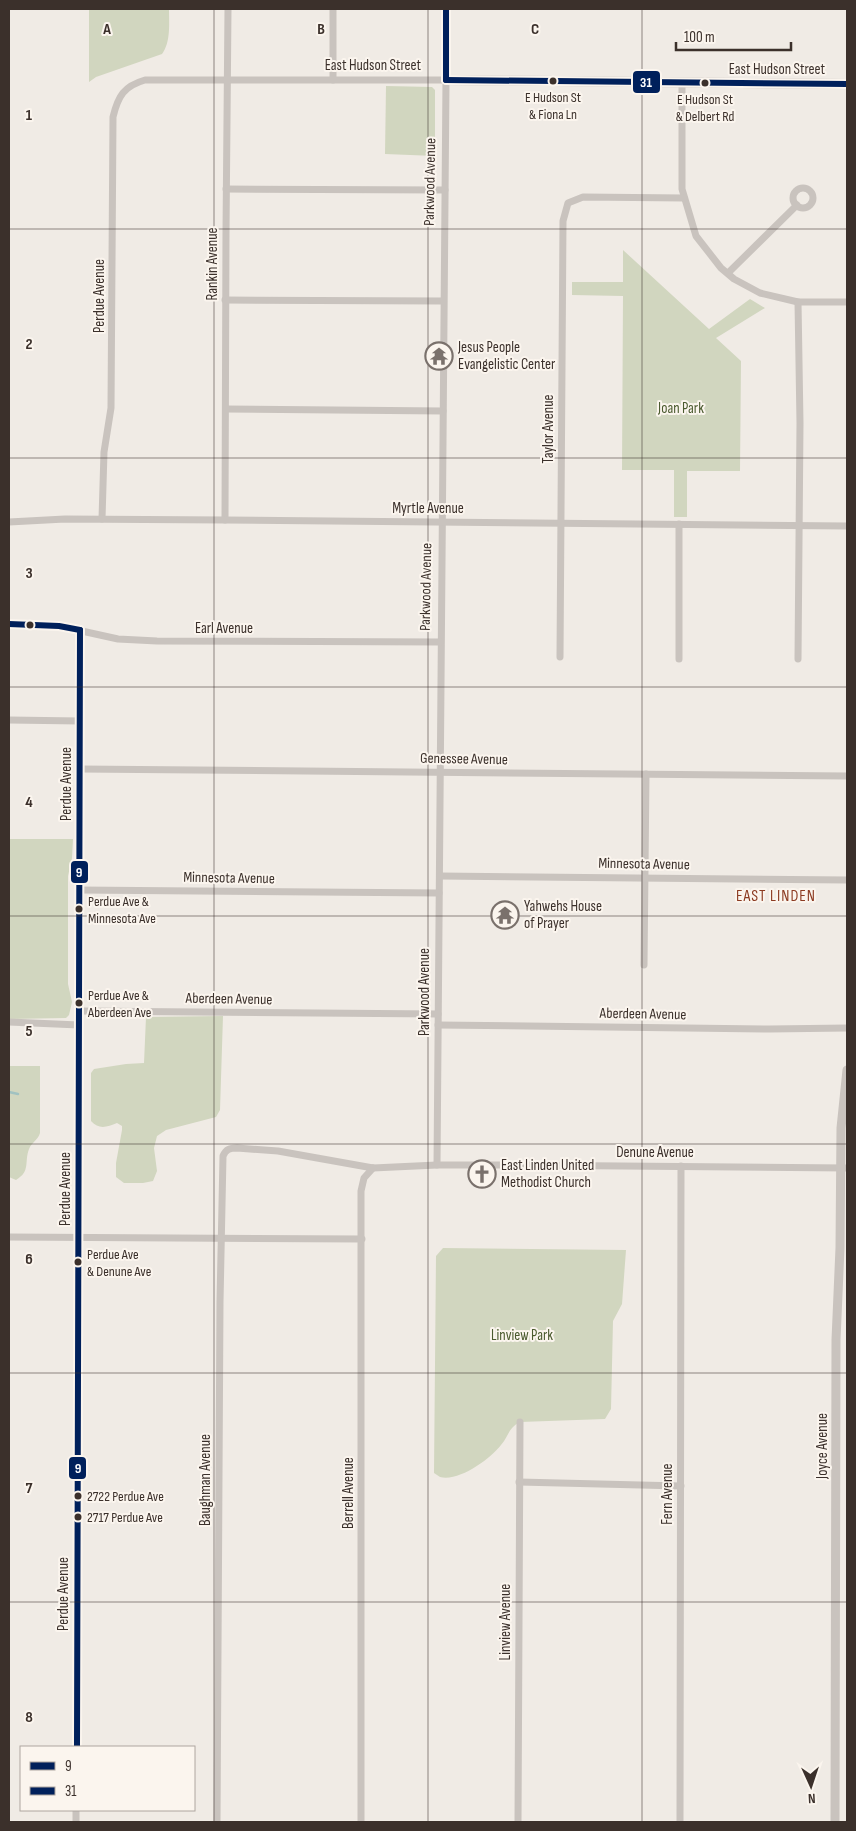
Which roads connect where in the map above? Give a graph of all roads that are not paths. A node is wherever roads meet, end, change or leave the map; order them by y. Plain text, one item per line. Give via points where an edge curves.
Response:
1 (228, 9) edge
2 (333, 9) edge
3 (446, 9) edge
4 (227, 80) junction
5 (333, 80) junction
6 (446, 80) junction
7 (138, 82) joint
8 (682, 83) junction
9 (847, 84) edge
10 (226, 188) junction
11 (445, 190) junction
12 (684, 198) junction
13 (797, 205) dead end
14 (728, 273) junction
15 (225, 300) junction
16 (443, 302) junction
17 (798, 302) junction
18 (847, 302) edge
19 (226, 409) junction
20 (443, 411) junction
21 (102, 519) junction
22 (225, 520) junction
23 (442, 521) junction
24 (9, 522) edge
25 (561, 523) junction
26 (679, 524) junction
27 (799, 525) junction
28 (847, 526) edge
29 (9, 624) edge
30 (80, 630) junction
31 (440, 642) junction
32 (560, 657) dead end
33 (679, 659) dead end
34 (798, 659) dead end
35 (9, 720) edge
36 (80, 721) junction
37 (80, 769) junction
38 (440, 772) junction
39 (646, 774) junction
40 (847, 776) edge
41 (440, 876) junction
42 (644, 878) junction
43 (847, 880) edge
44 (80, 890) junction
45 (439, 893) junction
46 (644, 965) dead end
47 (79, 1011) junction
48 (438, 1014) junction
49 (9, 1022) edge
50 (79, 1025) junction
51 (438, 1025) junction
52 (847, 1028) edge
53 (847, 1070) edge
54 (237, 1148) joint
55 (437, 1165) junction
56 (681, 1166) junction
57 (373, 1168) junction
58 (844, 1168) edge
59 (9, 1237) edge
60 (78, 1237) junction
61 (222, 1238) junction
62 (362, 1239) junction
63 (520, 1422) dead end
64 (519, 1482) junction
65 (681, 1486) junction
66 (77, 1746) edge
67 (217, 1822) edge
68 (361, 1822) edge
69 (518, 1822) edge
70 (680, 1822) edge
71 (835, 1822) edge

1 - 4 street, Rankin Avenue
2 - 5 street
3 - 6 main road, Parkwood Avenue
4 - 5 street, East Hudson Street
4 - 7 street, East Hudson Street
4 - 10 street, Rankin Avenue
5 - 6 street, East Hudson Street
6 - 8 main road, East Hudson Street
6 - 11 street, Parkwood Avenue
7 - 21 street, Perdue Avenue via 120,97 113,117 111,408 104,452
8 - 9 main road, East Hudson Street
8 - 12 street
10 - 11 street
10 - 15 street, Rankin Avenue
11 - 16 street, Parkwood Avenue
12 - 14 street via 696,236
12 - 25 street, Taylor Avenue via 583,197 568,203 563,221
13 - 14 street
14 - 17 street via 760,294
15 - 16 street
15 - 19 street, Rankin Avenue
16 - 20 street, Parkwood Avenue
17 - 18 street
17 - 27 street
19 - 20 street
19 - 22 street, Rankin Avenue
20 - 23 street, Parkwood Avenue
21 - 22 street, Myrtle Avenue
21 - 24 street, Myrtle Avenue
22 - 23 street, Myrtle Avenue
23 - 25 street, Myrtle Avenue
23 - 31 street, Parkwood Avenue
25 - 26 street, Myrtle Avenue
25 - 32 street, Taylor Avenue
26 - 27 street, Myrtle Avenue
26 - 33 street
27 - 28 street, Myrtle Avenue
27 - 34 street
29 - 30 street, Earl Avenue
30 - 31 street, Earl Avenue via 118,639 157,641
30 - 36 street, Perdue Avenue
31 - 38 street, Parkwood Avenue
35 - 36 street
36 - 37 street, Perdue Avenue
37 - 38 street, Genessee Avenue
37 - 44 street, Perdue Avenue
38 - 39 street, Genessee Avenue
38 - 41 street, Parkwood Avenue
39 - 40 street, Genessee Avenue
39 - 42 street
41 - 42 street, Minnesota Avenue
41 - 45 street, Parkwood Avenue
42 - 43 street, Minnesota Avenue
42 - 46 street
44 - 45 street, Minnesota Avenue
44 - 47 street, Perdue Avenue
45 - 48 street, Parkwood Avenue
47 - 48 street, Aberdeen Avenue
47 - 50 street, Perdue Avenue
48 - 51 street, Parkwood Avenue
49 - 50 street
50 - 60 street, Perdue Avenue
51 - 52 street, Aberdeen Avenue
51 - 55 street, Parkwood Avenue
53 - 58 street, Joyce Avenue via 841,1128
54 - 57 street, Denune Avenue via 278,1151
54 - 61 street, Baughman Avenue via 226,1150 223,1156
55 - 56 street, Denune Avenue
55 - 57 street, Denune Avenue
56 - 58 street, Denune Avenue
56 - 65 street, Fern Avenue
57 - 62 street, Berrell Avenue via 364,1178 361,1191
58 - 71 street, Joyce Avenue via 836,1340
59 - 60 street
60 - 61 street
60 - 66 street, Perdue Avenue
61 - 62 street
61 - 67 street, Baughman Avenue
62 - 68 street, Berrell Avenue
63 - 64 street, Linview Avenue
64 - 65 street
64 - 69 street, Linview Avenue
65 - 70 street, Fern Avenue

